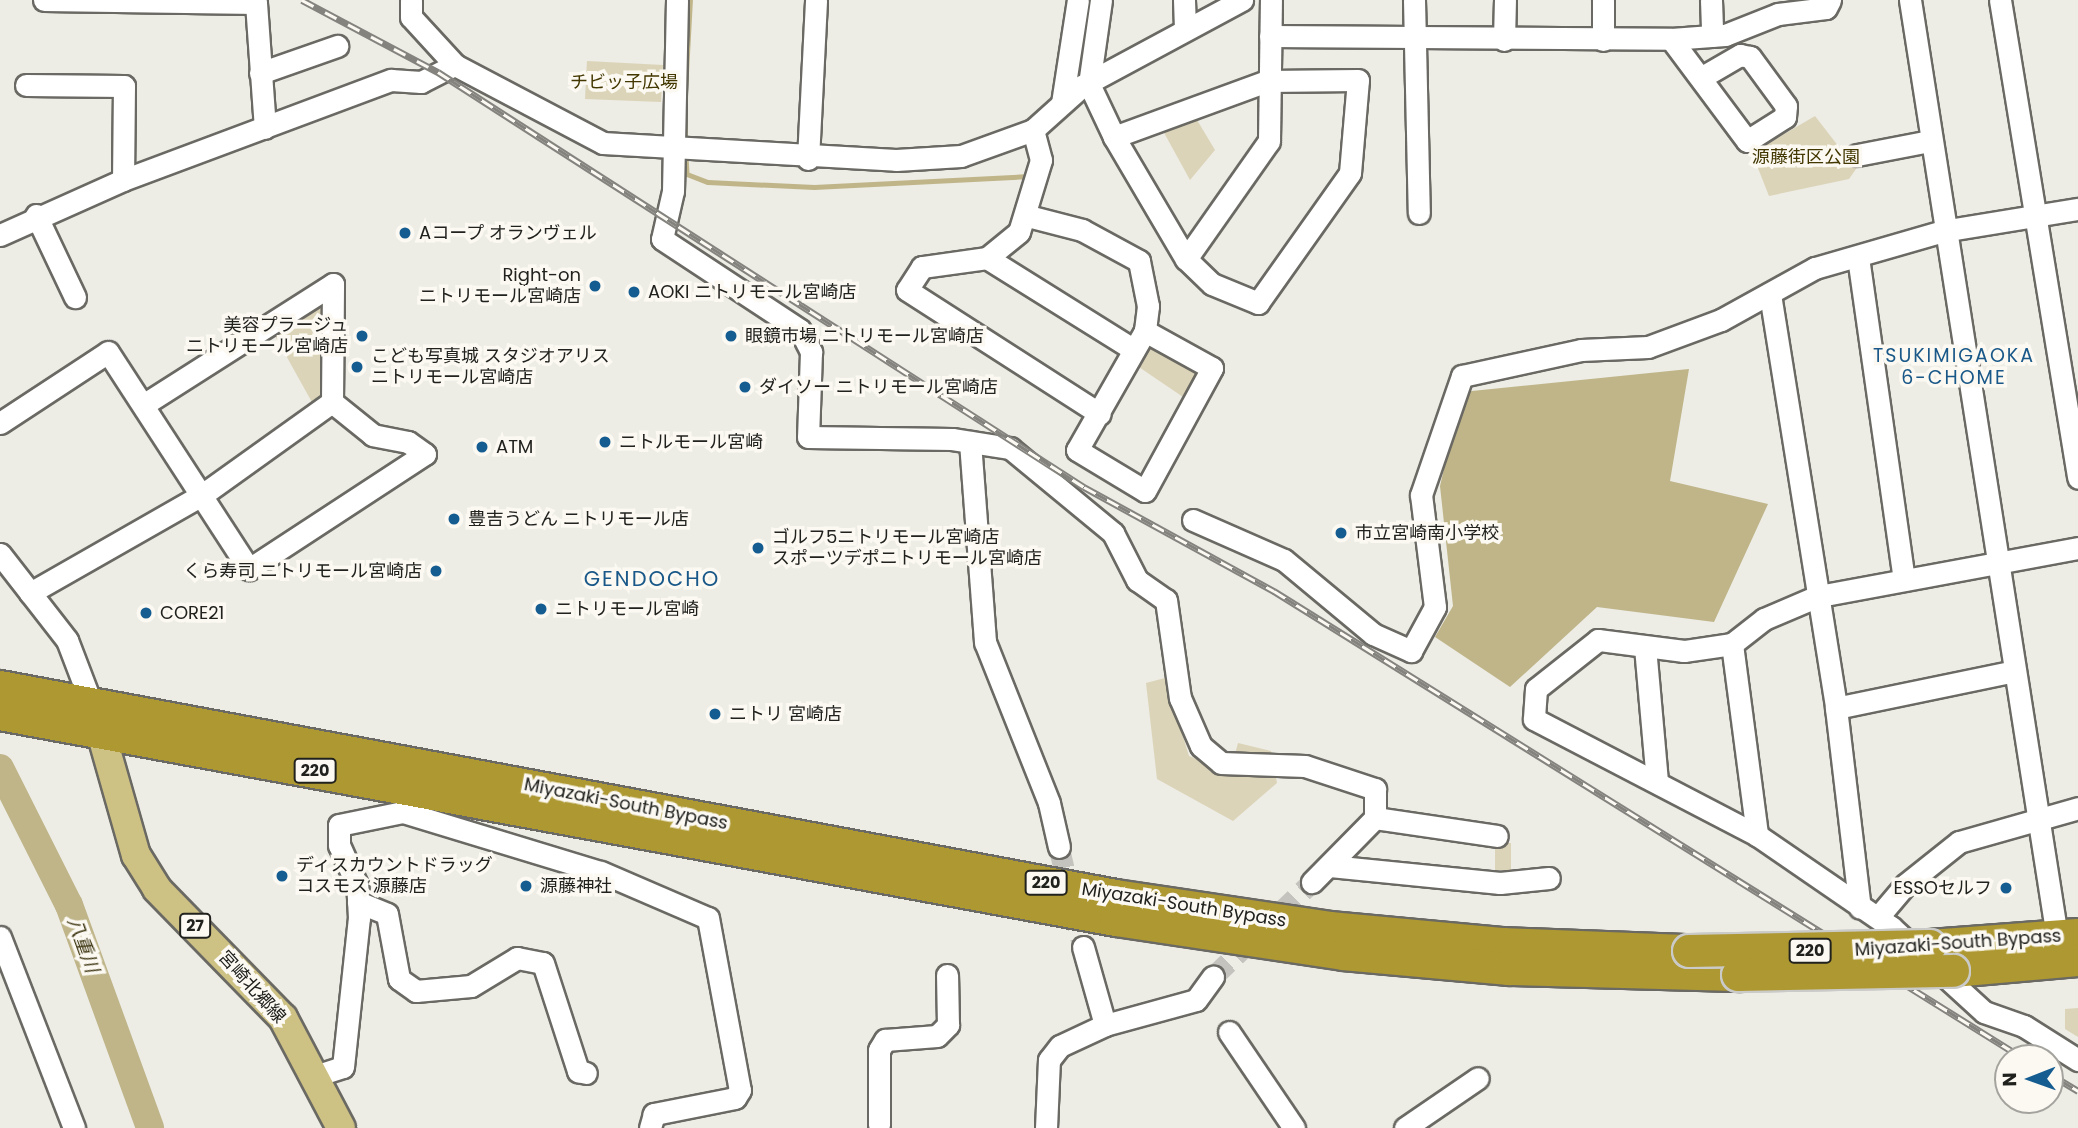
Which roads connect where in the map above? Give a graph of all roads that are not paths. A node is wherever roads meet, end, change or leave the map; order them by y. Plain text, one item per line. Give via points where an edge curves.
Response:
1 (44, 0) edge
2 (127, 0) edge
3 (411, 0) edge
4 (677, 0) edge
5 (816, 0) edge
6 (1077, 0) edge
7 (1101, 0) edge
8 (1184, 0) edge
9 (1242, 0) edge
10 (1271, 0) edge
11 (1413, 0) edge
12 (1505, 0) edge
13 (1603, 0) edge
14 (1711, 0) edge
15 (1830, 0) edge
16 (1910, 0) edge
17 (2000, 0) edge
18 (1185, 28) junction
19 (1413, 35) junction
20 (1270, 36) junction
21 (1712, 36) junction
22 (1671, 39) junction
23 (1504, 40) junction
24 (1603, 40) junction
25 (337, 46) dead end
26 (455, 65) junction
27 (260, 73) junction
28 (1702, 77) dead end
29 (1266, 81) junction
30 (1089, 84) junction
31 (26, 85) dead end
32 (1062, 103) junction
33 (265, 128) junction
34 (1033, 130) junction
35 (1114, 137) junction
36 (1930, 141) junction
37 (671, 150) junction
38 (1857, 155) dead end
39 (808, 159) junction
40 (123, 180) junction
41 (2078, 209) edge
42 (1419, 213) dead end
43 (36, 215) junction
44 (1028, 216) junction
45 (2035, 216) junction
46 (1943, 231) junction
47 (0, 235) edge
48 (1858, 257) junction
49 (987, 258) junction
50 (1186, 259) junction
51 (1770, 293) junction
52 (75, 297) dead end
53 (1140, 340) junction
54 (332, 402) junction
55 (143, 405) junction
56 (1100, 414) junction
57 (0, 423) edge
58 (970, 442) junction
59 (2078, 478) edge
60 (202, 495) junction
61 (1193, 520) dead end
62 (2078, 548) edge
63 (0, 554) edge
64 (1997, 564) junction
65 (1904, 580) junction
66 (30, 593) junction
67 (1818, 596) junction
68 (1732, 644) junction
69 (1645, 647) junction
70 (2014, 671) junction
71 (0, 687) edge
72 (91, 703) junction
73 (1836, 708) junction
74 (0, 714) edge
75 (105, 734) junction
76 (1657, 781) junction
77 (405, 788) junction
78 (2078, 808) edge
79 (1375, 818) junction
80 (2035, 819) junction
81 (1757, 835) junction
82 (1497, 836) dead end
83 (1059, 847) tunnel mouth
84 (1330, 866) junction
85 (1549, 878) dead end
86 (1312, 882) tunnel mouth
87 (358, 902) junction
88 (1869, 912) junction
89 (0, 937) edge
90 (2071, 944) edge
91 (1083, 947) tunnel mouth
92 (6, 969) edge
93 (947, 975) dead end
94 (1213, 977) tunnel mouth
95 (1105, 1025) junction
96 (1228, 1032) dead end
97 (2078, 1060) edge
98 (586, 1073) dead end
99 (318, 1075) junction
100 (1478, 1078) dead end
101 (873, 1127) edge
102 (74, 1128) edge
103 (341, 1128) edge
104 (650, 1128) edge
105 (1046, 1128) edge
106 (1294, 1128) edge
107 (1405, 1128) edge

1 - 2 street
2 - 27 street via 256,3
3 - 26 street via 411,17
4 - 37 street
5 - 39 street
6 - 32 street
7 - 30 street
8 - 18 street
9 - 18 street
10 - 20 street
11 - 19 street
12 - 23 street
13 - 24 street
14 - 21 street
15 - 21 street via 1826,8 1778,14
16 - 36 street
17 - 45 street
18 - 30 street
19 - 20 street
19 - 23 street
19 - 42 street
20 - 29 street
21 - 22 street
22 - 24 street
22 - 28 street
23 - 24 street
25 - 27 street
26 - 33 street via 421,82 391,80
26 - 37 street via 603,143
27 - 33 street
29 - 35 street
29 - 50 street via 1269,141
29 - 50 street via 1358,80 1350,173 1258,303 1212,284
30 - 32 street
30 - 35 street
31 - 40 street via 124,86
32 - 34 street
33 - 40 street
34 - 39 street via 961,156
34 - 44 street via 1041,160
35 - 50 street
36 - 38 street
36 - 46 street
37 - 39 street
37 - 58 street via 673,191 662,239 676,254 800,330 811,352 808,437
40 - 43 street
41 - 45 street
43 - 47 street
43 - 52 street
44 - 49 street via 1020,232
44 - 53 street via 1082,230 1139,261 1148,306
45 - 46 street
45 - 59 street
46 - 48 street
46 - 64 street
48 - 51 street via 1815,268
48 - 65 street
49 - 53 street
49 - 56 street via 922,267 907,290
51 - 61 street via 1648,347 1581,350 1462,376 1422,495 1435,607 1411,650 1373,634 1284,560
51 - 67 street
53 - 56 street
53 - 56 street via 1212,368 1144,491 1077,450
54 - 55 street via 333,284
54 - 60 street
54 - 60 street via 373,435 408,442 425,454 249,569
55 - 57 street via 108,352
55 - 60 street
58 - 79 street via 1010,448 1113,533 1137,580 1166,600 1180,698 1201,746 1221,763 1305,766 1360,780 1375,789
58 - 83 street via 985,642 1049,803
60 - 66 street
62 - 64 street
63 - 66 street
64 - 65 street
64 - 70 street
65 - 67 street
66 - 72 street via 78,659
67 - 68 street via 1764,619
67 - 73 street
68 - 69 street via 1685,651
68 - 81 street
69 - 76 street
69 - 76 street via 1598,640 1536,689 1534,719
70 - 73 street
70 - 80 street
71 - 72 highway, Miyazaki-South Bypass / 220
72 - 75 main road, 宮崎北郷線 / 27
72 - 77 highway, Miyazaki-South Bypass / 220
73 - 88 street
74 - 75 highway, Miyazaki-South Bypass / 220
75 - 77 highway, Miyazaki-South Bypass / 220
75 - 99 main road, 宮崎北郷線 / 27 via 136,855 157,889 283,1018
76 - 81 street
77 - 87 street via 339,825 339,845 352,866
77 - 90 highway, Miyazaki-South Bypass / 220, bridge via 1303,924 1504,944 1689,951
77 - 90 highway, Miyazaki-South Bypass / 220, bridge via 1116,920 1343,954 1509,969 1738,975 1953,971
77 - 104 street via 708,918 740,1090 736,1098 654,1114
78 - 80 street
79 - 82 street
79 - 84 street
80 - 88 street via 1959,842
80 - 90 street
81 - 88 street
84 - 85 street via 1500,883
84 - 86 street
87 - 98 street via 387,914 399,979 416,991 471,986 517,958 543,963 578,1071
87 - 99 street via 343,1068
88 - 97 street via 1984,1012 2024,1026
89 - 92 street
91 - 95 street
92 - 102 street
93 - 101 street via 948,1025 937,1036 885,1040 879,1050
94 - 95 street via 1196,1000
95 - 105 street via 1060,1046 1049,1060
96 - 106 street
99 - 103 main road, 宮崎北郷線 / 27
100 - 107 street

